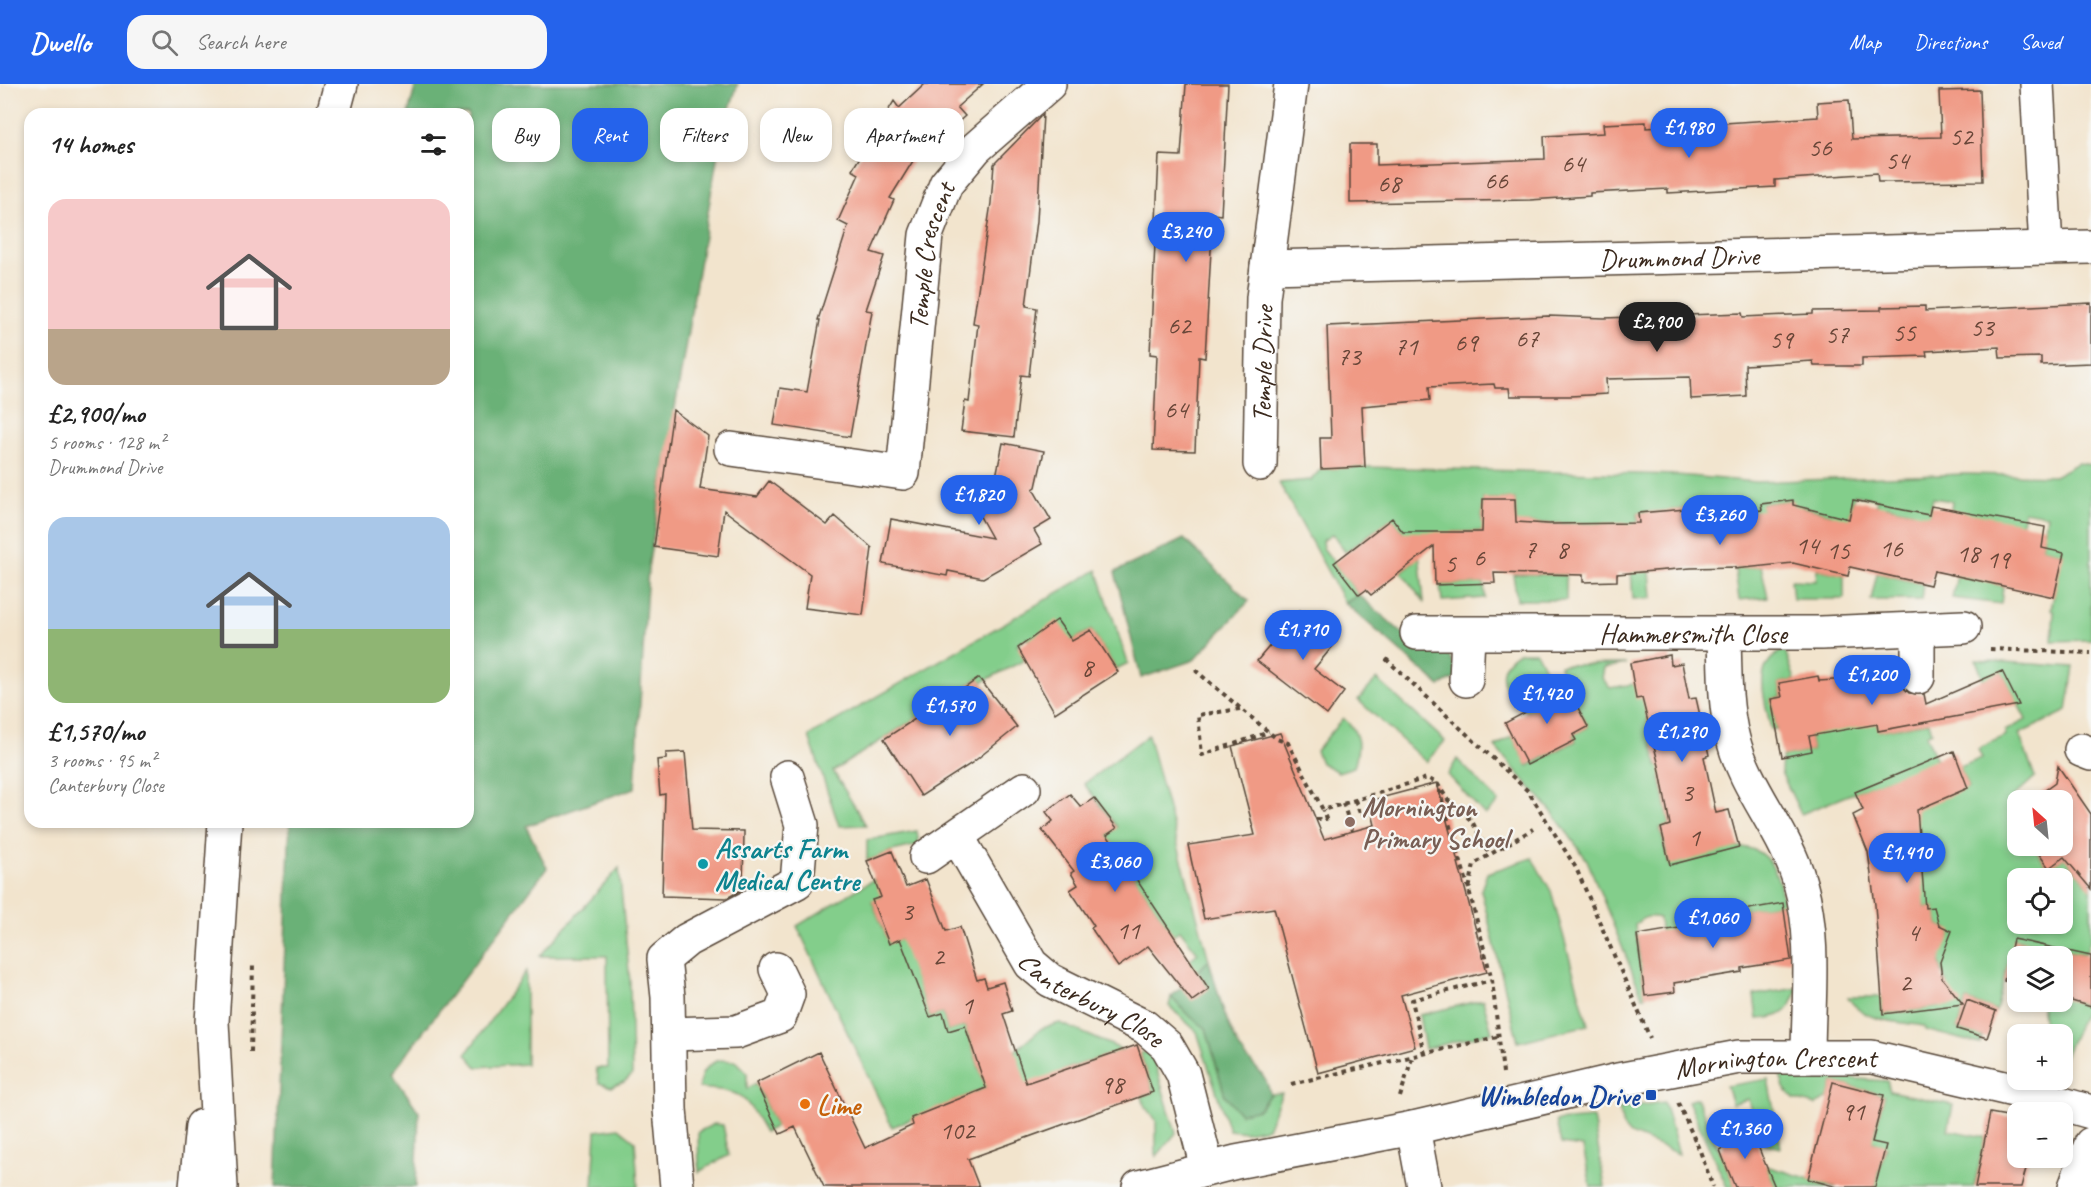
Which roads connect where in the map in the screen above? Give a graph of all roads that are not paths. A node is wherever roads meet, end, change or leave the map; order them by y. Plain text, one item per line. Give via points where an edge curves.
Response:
1 (341, 84) edge
2 (1049, 84) edge
3 (1291, 84) edge
4 (2037, 84) edge
5 (335, 108) edge
6 (2091, 247) edge
7 (2046, 248) junction
8 (1267, 267) junction
9 (731, 449) dead end
10 (1260, 464) dead end
11 (1918, 629) junction
12 (1417, 633) dead end
13 (1724, 634) junction
14 (1468, 635) junction
15 (1973, 638) road end
16 (1918, 677) dead end
17 (1466, 680) dead end
18 (787, 777) dead end
19 (1024, 789) dead end
20 (225, 828) edge
21 (957, 836) junction
22 (926, 857) dead end
23 (776, 969) dead end
24 (213, 1014) junction
25 (684, 1034) junction
26 (1808, 1057) junction
27 (2091, 1113) edge
28 (1406, 1116) junction
29 (2091, 1144) edge
30 (1207, 1168) junction
31 (196, 1187) edge
32 (221, 1187) edge
33 (677, 1187) edge
34 (1139, 1187) edge
35 (1424, 1187) edge
36 (2075, 1187) edge

1 - 5 street
2 - 9 street, Temple Crescent via 976,148 946,184 926,236 903,473
3 - 8 street, Temple Drive
4 - 7 street
6 - 7 street, Drummond Drive
7 - 8 street, Drummond Drive
8 - 10 street, Temple Drive
11 - 13 street, Hammersmith Close
11 - 15 street, Hammersmith Close
11 - 16 street
12 - 14 street, Hammersmith Close
13 - 14 street, Hammersmith Close
13 - 26 street via 1733,739 1800,883 1808,929
14 - 17 street
18 - 25 street via 802,825 797,882 687,940 664,959 668,998
19 - 21 street
20 - 24 street
21 - 22 street
21 - 30 street, Canterbury Close via 1031,964 1050,980 1145,1027 1167,1046 1183,1074
23 - 25 street via 788,994 780,1016 736,1032
24 - 31 street
24 - 32 street
25 - 33 street via 670,1109
26 - 27 street, Mornington Crescent via 1872,1057
26 - 28 street, Mornington Crescent via 1739,1057
28 - 30 street, Mornington Crescent
28 - 35 street
29 - 36 street
30 - 34 street, Mornington Crescent

